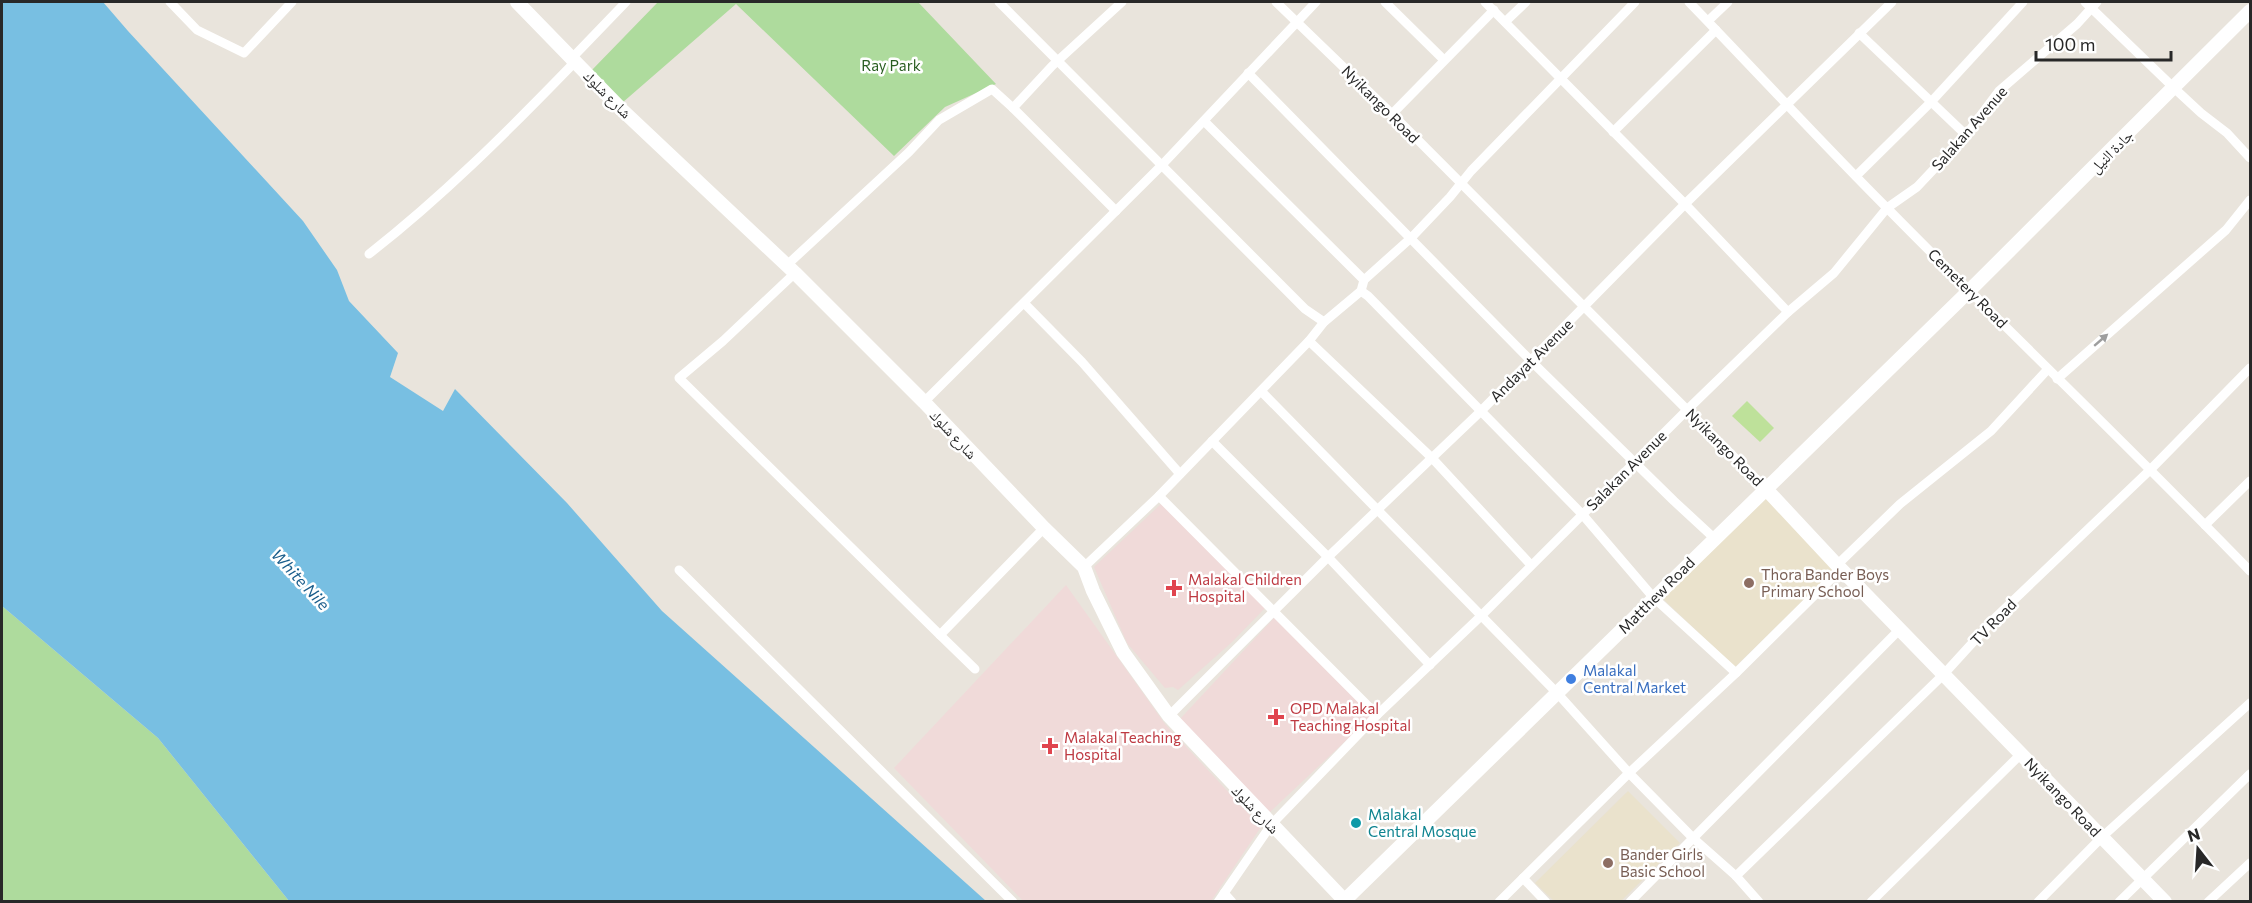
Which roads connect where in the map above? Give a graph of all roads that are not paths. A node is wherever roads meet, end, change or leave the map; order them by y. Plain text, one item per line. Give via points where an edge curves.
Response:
1 (170, 2) edge
2 (292, 2) edge
3 (517, 2) edge
4 (626, 2) edge
5 (999, 2) edge
6 (1122, 2) edge
7 (1276, 2) edge
8 (1316, 2) edge
9 (1385, 2) edge
10 (1485, 2) edge
11 (1526, 2) edge
12 (1635, 2) edge
13 (1689, 2) edge
14 (1728, 2) edge
15 (1892, 2) edge
16 (2023, 2) edge
17 (2091, 3) edge
18 (1494, 10) junction
19 (2250, 11) edge
20 (1296, 21) junction
21 (1708, 21) junction
22 (1505, 22) junction
23 (1716, 30) junction
24 (1859, 33) junction
25 (572, 58) junction
26 (1444, 60) junction
27 (1058, 61) junction
28 (1248, 73) junction
29 (1560, 79) junction
30 (2174, 88) junction
31 (1931, 102) junction
32 (1787, 103) junction
33 (1013, 108) junction
34 (1392, 114) junction
35 (1204, 121) junction
36 (1613, 132) junction
37 (1966, 135) junction
38 (2250, 158) edge
39 (1161, 166) junction
40 (1856, 176) junction
41 (1460, 183) junction
42 (2250, 200) edge
43 (1685, 204) junction
44 (1887, 208) junction
45 (1116, 211) junction
46 (1412, 237) junction
47 (369, 254) dead end
48 (791, 269) junction
49 (1364, 280) junction
50 (1970, 290) junction
51 (1360, 291) junction
52 (1024, 303) junction
53 (1583, 308) junction
54 (1788, 312) junction
55 (1324, 322) junction
56 (1309, 340) junction
57 (1531, 361) junction
58 (2250, 368) edge
59 (2048, 369) junction
60 (2057, 379) junction
61 (1261, 391) junction
62 (924, 402) junction
63 (1687, 410) junction
64 (1480, 412) junction
65 (1212, 441) junction
66 (1432, 458) junction
67 (1634, 462) junction
68 (2151, 469) junction
69 (1180, 474) junction
70 (2250, 481) edge
71 (1766, 489) junction
72 (1159, 496) junction
73 (1378, 511) junction
74 (1582, 514) junction
75 (2205, 525) junction
76 (1044, 528) junction
77 (1714, 538) junction
78 (1328, 557) junction
79 (1531, 565) junction
80 (1084, 567) junction
81 (1839, 567) junction
82 (679, 570) dead end
83 (2250, 571) edge
84 (1653, 597) junction
85 (1273, 611) junction
86 (1481, 616) junction
87 (1900, 629) junction
88 (940, 635) junction
89 (1430, 665) junction
90 (975, 669) dead end
91 (1736, 673) junction
92 (1944, 674) junction
93 (1558, 694) junction
94 (2250, 703) edge
95 (1377, 715) junction
96 (1169, 716) junction
97 (2021, 754) junction
98 (1629, 773) junction
99 (2250, 774) edge
100 (1271, 825) junction
101 (2102, 837) junction
102 (1693, 838) junction
103 (2250, 863) edge
104 (1736, 876) junction
105 (1523, 878) junction
106 (2143, 878) junction
107 (1224, 893) junction
108 (1345, 901) edge
109 (1013, 902) edge
110 (1218, 902) edge
111 (1232, 902) edge
112 (1499, 902) edge
113 (1546, 902) edge
114 (1630, 902) edge
115 (1759, 902) edge
116 (1871, 902) edge
117 (2038, 902) edge
118 (2119, 902) edge
119 (2165, 902) edge
120 (2208, 902) edge

1 - 2 street via 197,30 244,52
3 - 25 street, شارع شلوك
4 - 25 street
5 - 27 street
6 - 27 street
7 - 20 street, Nyikango Road
8 - 20 street
9 - 26 street
10 - 18 street
11 - 22 street
12 - 29 street
13 - 21 street, Cemetery Road
14 - 21 street
15 - 24 street, Andayat Avenue
16 - 31 street
17 - 30 street
17 - 37 street, Salakan Avenue via 2077,24 1999,91
18 - 22 street
18 - 26 street
19 - 30 street, جادة النيل
20 - 28 street
20 - 34 street, Nyikango Road
21 - 23 street, Cemetery Road
22 - 29 street
23 - 32 street, Cemetery Road
23 - 36 street
24 - 31 street
24 - 32 street, Andayat Avenue
25 - 47 street via 571,66 504,135 416,217
25 - 48 street, شارع شلوك
26 - 34 street
27 - 33 street
27 - 39 street
28 - 35 street
28 - 46 street
29 - 36 street
29 - 41 street
30 - 38 street via 2228,133
30 - 50 street, جادة النيل
31 - 37 street
31 - 40 street
32 - 40 street, Cemetery Road
32 - 43 street, Andayat Avenue
33 - 45 street
33 - 48 street via 992,89 939,120
34 - 41 street, Nyikango Road
35 - 39 street
35 - 49 street
36 - 43 street
37 - 44 street, Salakan Avenue via 1917,187
39 - 45 street
39 - 55 street via 1305,309
40 - 44 street, Cemetery Road
41 - 46 street
41 - 53 street, Nyikango Road
60 -> 42 street via 2226,230
43 - 53 street, Andayat Avenue
43 - 54 street
44 - 50 street, Cemetery Road
44 - 54 street, Salakan Avenue via 1834,273
45 - 52 street
46 - 49 street
46 - 57 street
48 - 62 street, شارع شلوك
48 - 88 street via 723,341 679,378
49 - 51 street
50 - 59 street, Cemetery Road
50 - 71 street, Matthew Road
51 - 55 street
51 - 64 street
52 - 62 street
52 - 69 street via 1082,362
53 - 57 street, Andayat Avenue
53 - 63 street, Nyikango Road
54 - 63 street, Salakan Avenue
55 - 56 street
56 - 61 street
56 - 66 street
57 - 64 street, Andayat Avenue
57 - 67 street
58 - 68 street, TV Road
59 - 60 street, Cemetery Road
59 - 81 street via 1991,431 1899,504
60 - 68 street, Cemetery Road
61 - 65 street
61 - 73 street
62 - 76 street, شارع شلوك
63 - 67 street, Salakan Avenue
63 - 71 street, Nyikango Road
64 - 66 street, Andayat Avenue
64 - 74 street
65 - 69 street
65 - 78 street
66 - 73 street, Andayat Avenue
66 - 79 street
67 - 74 street, Salakan Avenue
67 - 77 street
68 - 75 street, Cemetery Road
68 - 92 street, TV Road via 1996,617
69 - 72 street
70 - 75 street
71 - 77 street, Matthew Road
71 - 81 street, Nyikango Road
72 - 80 street
72 - 85 street
73 - 78 street, Andayat Avenue
73 - 86 street
74 - 79 street, Salakan Avenue
74 - 84 street
75 - 83 street, Cemetery Road
76 - 80 street, شارع شلوك
76 - 88 street
77 - 84 street, Matthew Road
78 - 85 street, Andayat Avenue
78 - 89 street
79 - 86 street, Salakan Avenue
80 - 96 street, شارع شلوك via 1123,652
81 - 87 street, Nyikango Road
81 - 91 street
82 - 109 street
84 - 91 street
84 - 93 street, Matthew Road
85 - 95 street
85 - 96 street, Andayat Avenue
86 - 89 street, Salakan Avenue
86 - 93 street
87 - 92 street, Nyikango Road
87 - 102 street
88 - 90 street
89 - 95 street, Salakan Avenue
91 - 98 street
92 - 97 street, Nyikango Road
92 - 104 street, TV Road
93 - 98 street
93 - 108 street, Matthew Road
94 - 101 street
95 - 100 street, Salakan Avenue
96 - 100 street, شارع شلوك
97 - 101 street, Nyikango Road
97 - 116 street
98 - 102 street
98 - 105 street
99 - 106 street
100 - 107 street, Salakan Avenue
100 - 108 street, شارع شلوك
101 - 106 street, Nyikango Road
101 - 117 street
102 - 104 street
102 - 114 street
103 - 120 street
104 - 115 street
105 - 112 street
105 - 113 street
106 - 118 street
106 - 119 street, Nyikango Road
107 - 110 street, Salakan Avenue
107 - 111 street

